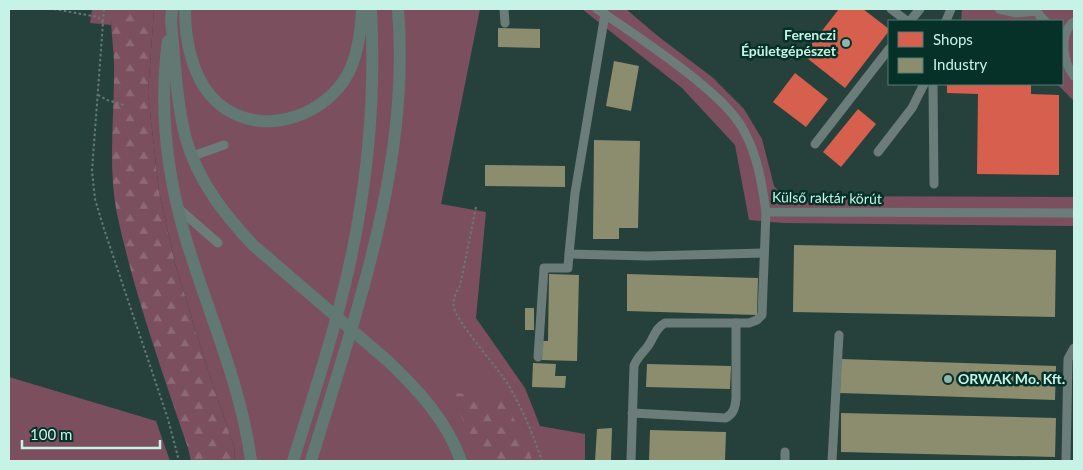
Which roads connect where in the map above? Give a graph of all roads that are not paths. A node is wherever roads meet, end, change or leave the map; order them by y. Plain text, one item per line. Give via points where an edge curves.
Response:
1 (362, 9) edge
2 (371, 9) edge
3 (398, 9) edge
4 (504, 9) edge
5 (892, 9) edge
6 (920, 9) edge
7 (999, 9) edge
8 (185, 10) edge
9 (1036, 10) edge
10 (601, 11) edge
11 (171, 15) edge
12 (908, 20) edge
13 (910, 20) edge
14 (1073, 22) edge
15 (505, 23) dead end
16 (888, 49) edge
17 (1065, 64) edge
18 (1074, 76) edge
19 (178, 83) junction
20 (924, 85) edge
21 (933, 85) edge
22 (815, 144) dead end
23 (224, 145) dead end
24 (878, 152) dead end
25 (193, 156) junction
26 (934, 184) dead end
27 (177, 208) junction
28 (766, 212) junction
29 (1074, 213) edge
30 (218, 244) dead end
31 (764, 253) junction
32 (569, 254) junction
33 (736, 323) junction
34 (839, 334) dead end
35 (1074, 348) edge
36 (538, 358) dead end
37 (632, 413) junction
38 (251, 461) edge
39 (293, 461) edge
40 (311, 461) edge
41 (461, 461) edge
42 (631, 461) edge
43 (832, 461) edge
44 (1066, 461) edge

1 - 8 highway via 354,59 340,85 308,113 272,121 247,118 212,97 194,67
2 - 39 highway via 374,57 372,110 358,222 326,353
3 - 40 highway via 397,112 385,195 366,277
4 - 15 street
5 - 12 street
6 - 13 street
7 - 9 street via 1016,13
8 - 19 highway
10 - 28 street, Külső raktár körút via 680,67 732,114 752,146
10 - 32 street
11 - 19 highway
11 - 27 highway via 165,114
14 - 17 street via 1064,40
16 - 22 street
17 - 18 street
19 - 25 highway via 182,119
20 - 24 street via 912,108
21 - 26 street
23 - 25 street
25 - 41 highway via 210,192 235,226 389,362 427,402 451,438
27 - 30 street
27 - 38 highway via 230,370
28 - 29 street, Külső raktár körút
28 - 31 street
31 - 32 street
31 - 33 street via 762,315 749,323
32 - 36 street via 568,268 544,268
33 - 37 street via 665,323 659,326 636,359
33 - 37 street via 736,398 732,415 726,418
34 - 43 street
35 - 44 street via 1068,359
37 - 42 street

